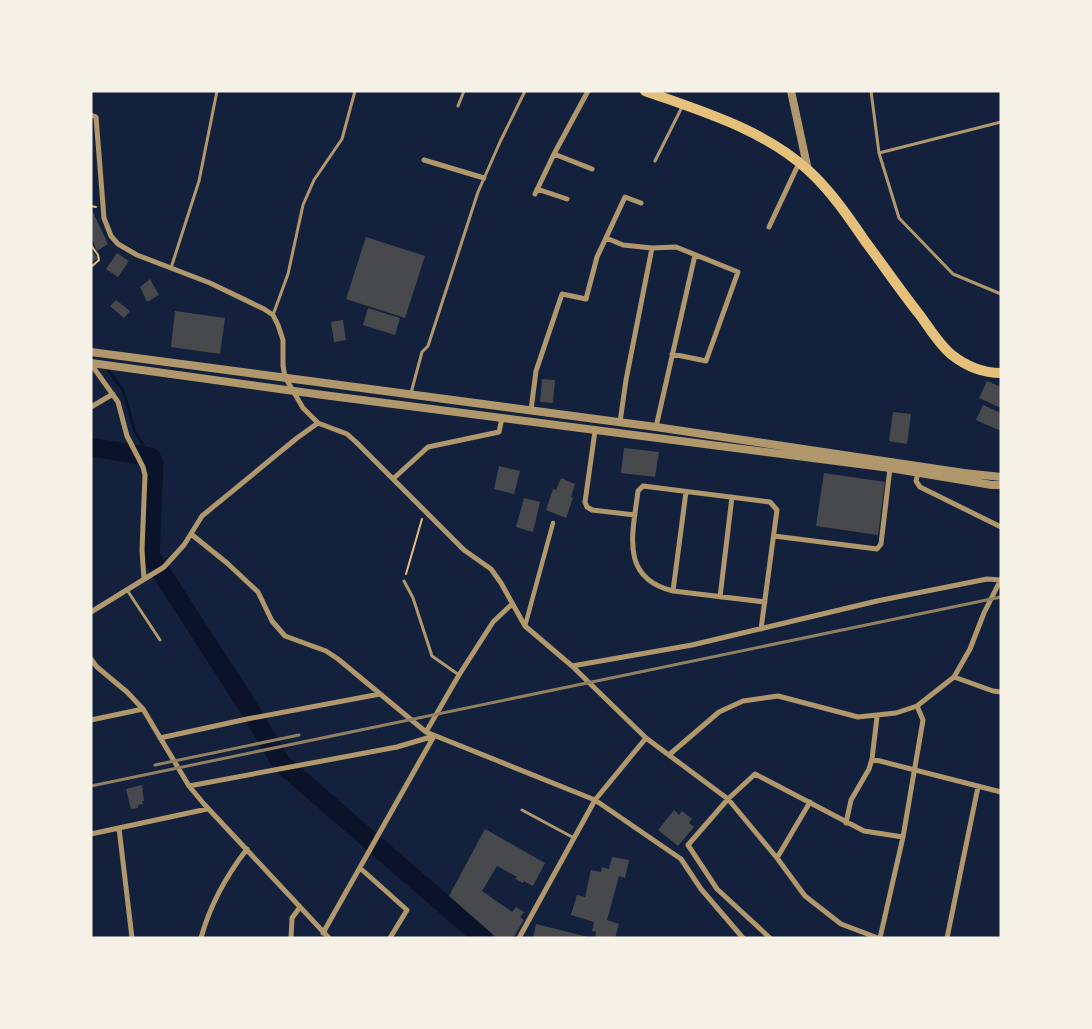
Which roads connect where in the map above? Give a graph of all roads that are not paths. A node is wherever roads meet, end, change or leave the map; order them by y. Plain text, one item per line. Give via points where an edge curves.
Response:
1 (217, 91) edge
2 (354, 91) edge
3 (464, 91) edge
4 (525, 91) edge
5 (588, 91) edge
6 (645, 91) edge
7 (791, 91) edge
8 (871, 91) edge
9 (684, 105) junction
10 (458, 106) dead end
11 (91, 116) edge
12 (1001, 122) edge
13 (879, 153) junction
14 (554, 154) junction
15 (424, 160) dead end
16 (655, 161) dead end
17 (799, 163) junction
18 (592, 170) dead end
19 (808, 170) junction
20 (484, 178) junction
21 (567, 199) dead end
22 (641, 203) dead end
23 (769, 227) dead end
24 (606, 238) junction
25 (652, 248) junction
26 (695, 255) junction
27 (171, 268) junction
28 (1001, 294) edge
29 (273, 314) junction
30 (91, 352) edge
31 (672, 354) junction
32 (91, 363) edge
33 (1001, 373) edge
34 (285, 377) junction
35 (293, 391) junction
36 (411, 393) junction
37 (113, 394) junction
38 (91, 407) edge
39 (531, 410) junction
40 (502, 418) junction
41 (620, 422) junction
42 (318, 423) junction
43 (656, 426) junction
44 (595, 431) junction
45 (890, 468) junction
46 (918, 472) junction
47 (1001, 477) edge
48 (393, 479) junction
49 (1001, 484) edge
50 (686, 492) junction
51 (732, 497) junction
52 (635, 515) junction
53 (553, 523) dead end
54 (1001, 527) edge
55 (191, 534) junction
56 (774, 536) junction
57 (144, 579) junction
58 (404, 580) road end
59 (1001, 580) edge
60 (127, 590) junction
61 (674, 591) junction
62 (720, 597) junction
63 (765, 602) junction
64 (512, 604) junction
65 (91, 612) edge
66 (525, 626) junction
67 (761, 629) junction
68 (160, 640) dead end
69 (91, 659) edge
70 (572, 666) junction
71 (94, 667) edge
72 (459, 675) junction
73 (954, 677) junction
74 (1001, 692) edge
75 (380, 694) junction
76 (917, 706) junction
77 (143, 709) junction
78 (877, 717) junction
79 (91, 720) edge
80 (426, 732) junction
81 (434, 736) junction
82 (160, 738) junction
83 (646, 738) junction
84 (670, 754) junction
85 (872, 759) junction
86 (914, 770) junction
87 (189, 786) junction
88 (978, 787) junction
89 (1001, 792) edge
90 (728, 798) junction
91 (595, 800) junction
92 (810, 802) junction
93 (207, 809) junction
94 (522, 810) dead end
95 (846, 823) junction
96 (119, 828) junction
97 (91, 834) edge
98 (903, 837) junction
99 (574, 838) junction
100 (247, 850) junction
101 (777, 858) junction
102 (360, 868) junction
103 (300, 907) junction
104 (323, 933) junction
105 (132, 938) edge
106 (201, 938) edge
107 (292, 938) edge
108 (329, 938) edge
109 (390, 938) edge
110 (519, 938) edge
111 (743, 938) edge
112 (770, 938) edge
113 (879, 938) edge
114 (946, 938) edge

1 - 27 lane via 198,181
2 - 29 lane via 342,139 314,180 303,205 288,274
3 - 10 lane
4 - 20 lane
5 - 14 street
6 - 9 main road
7 - 19 street
8 - 13 lane
9 - 16 lane
9 - 17 main road via 726,120 776,146
11 - 27 street via 96,117 104,218 111,236 137,255
12 - 13 lane
13 - 28 lane via 899,218 953,274
14 - 18 street
14 - 21 street via 536,192
15 - 20 street
17 - 19 main road
17 - 23 street
19 - 33 main road via 836,201 952,355 972,368
20 - 36 lane via 428,346 422,352
22 - 24 street via 625,197
24 - 25 street via 623,245
24 - 39 street via 597,257 586,299 562,294 536,371
25 - 26 street via 676,247
25 - 41 street
26 - 31 street
26 - 31 street via 738,272 706,361
27 - 29 street
29 - 34 street via 283,340
30 - 34 street
31 - 43 street
32 - 35 street
32 - 37 street
34 - 35 street
34 - 36 street
35 - 40 street
35 - 42 street via 303,408
36 - 39 street
37 - 38 street
37 - 57 street via 145,475
39 - 41 street
40 - 44 street
40 - 48 street via 499,432 428,447
41 - 43 street
42 - 48 street via 347,434
42 - 55 street via 209,510
43 - 47 street
44 - 45 street
44 - 52 street via 585,502 587,507
45 - 46 street
45 - 56 street via 881,544 877,549
46 - 49 street
46 - 54 street via 916,481 920,487
48 - 64 street via 464,550 491,569
50 - 51 street
50 - 52 street via 643,486 638,491
50 - 61 street
51 - 56 street via 775,505
51 - 62 street
52 - 61 street via 632,551 639,570 654,585
53 - 66 street
55 - 57 street via 164,567
55 - 75 street via 258,592 272,621 285,636 326,651
56 - 63 street
57 - 60 street
58 - 72 lane via 432,656
59 - 67 street via 987,578
59 - 73 street
60 - 65 street
60 - 68 lane
61 - 62 street
62 - 63 street
63 - 67 street
64 - 66 street
64 - 72 street via 493,622
66 - 70 street
67 - 70 street
69 - 71 street
70 - 83 street
71 - 77 street
72 - 80 street
73 - 74 street
73 - 76 street
75 - 80 street
75 - 82 street
76 - 78 street
76 - 86 street via 923,720
77 - 79 street
77 - 82 street
78 - 84 street via 858,717 778,696 743,701 719,712
78 - 85 street
80 - 81 street
81 - 87 street via 397,747
81 - 91 street
81 - 102 street
82 - 87 street
83 - 84 street
83 - 91 street
84 - 90 street
85 - 86 street
85 - 95 street via 851,800
86 - 88 street
86 - 98 street
87 - 93 street
88 - 89 street
88 - 114 street
90 - 92 street via 755,774
90 - 101 street
90 - 112 street via 688,845 717,889
91 - 99 street
91 - 111 street via 681,859 701,889
92 - 95 street
92 - 101 street
93 - 96 street
93 - 100 street
94 - 99 lane
95 - 98 street via 864,831
96 - 97 street
96 - 105 street
98 - 113 street
99 - 110 street
100 - 103 street
100 - 106 street via 215,899
101 - 113 street via 805,896 841,924
102 - 104 street
102 - 109 street via 407,910
103 - 104 street
103 - 107 street via 292,918
104 - 108 street

